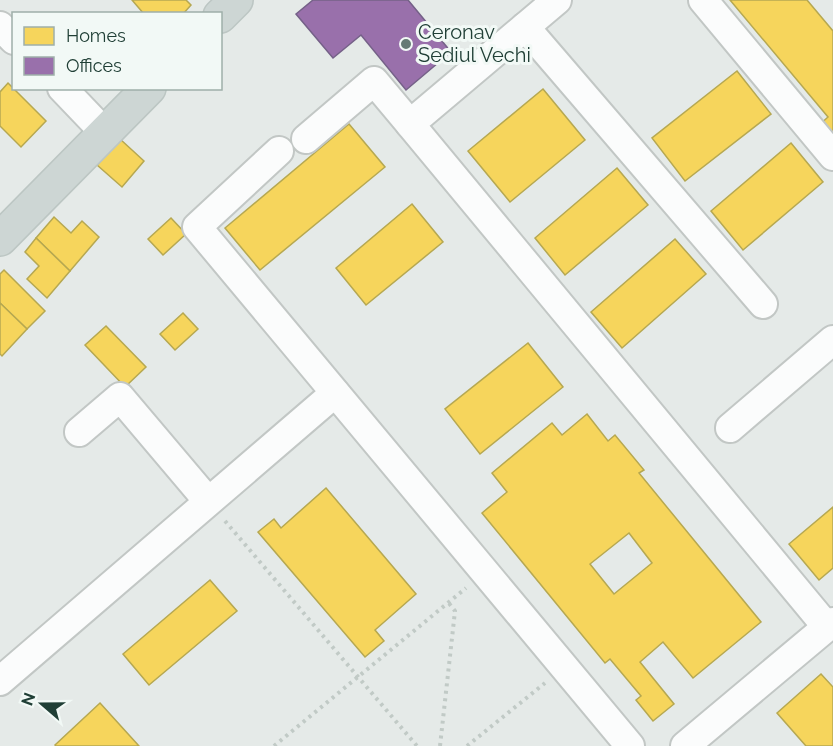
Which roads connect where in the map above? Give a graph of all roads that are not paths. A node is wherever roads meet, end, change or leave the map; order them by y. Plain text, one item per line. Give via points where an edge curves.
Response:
1 (236, 0) edge
2 (557, 0) edge
3 (703, 0) edge
4 (222, 13) edge
5 (0, 26) edge
6 (525, 27) junction
7 (12, 38) edge
8 (64, 90) edge
9 (147, 90) edge
10 (410, 124) junction
11 (105, 133) junction
12 (306, 139) dead end
13 (279, 151) dead end
14 (833, 156) edge
15 (0, 239) edge
16 (763, 304) dead end
17 (833, 340) edge
18 (335, 393) junction
19 (730, 428) dead end
20 (79, 432) dead end
21 (208, 501) junction
22 (830, 624) edge
23 (0, 681) edge
24 (630, 746) edge
25 (685, 746) edge

1 - 4 main road
2 - 6 street
3 - 14 street
5 - 7 street
6 - 10 street
6 - 16 street
8 - 11 street
9 - 11 main road
10 - 12 street via 374,81
10 - 22 street
11 - 15 main road
13 - 18 street via 197,227
17 - 19 street
18 - 21 street
18 - 24 street
20 - 21 street via 120,397
21 - 23 street
22 - 25 street

